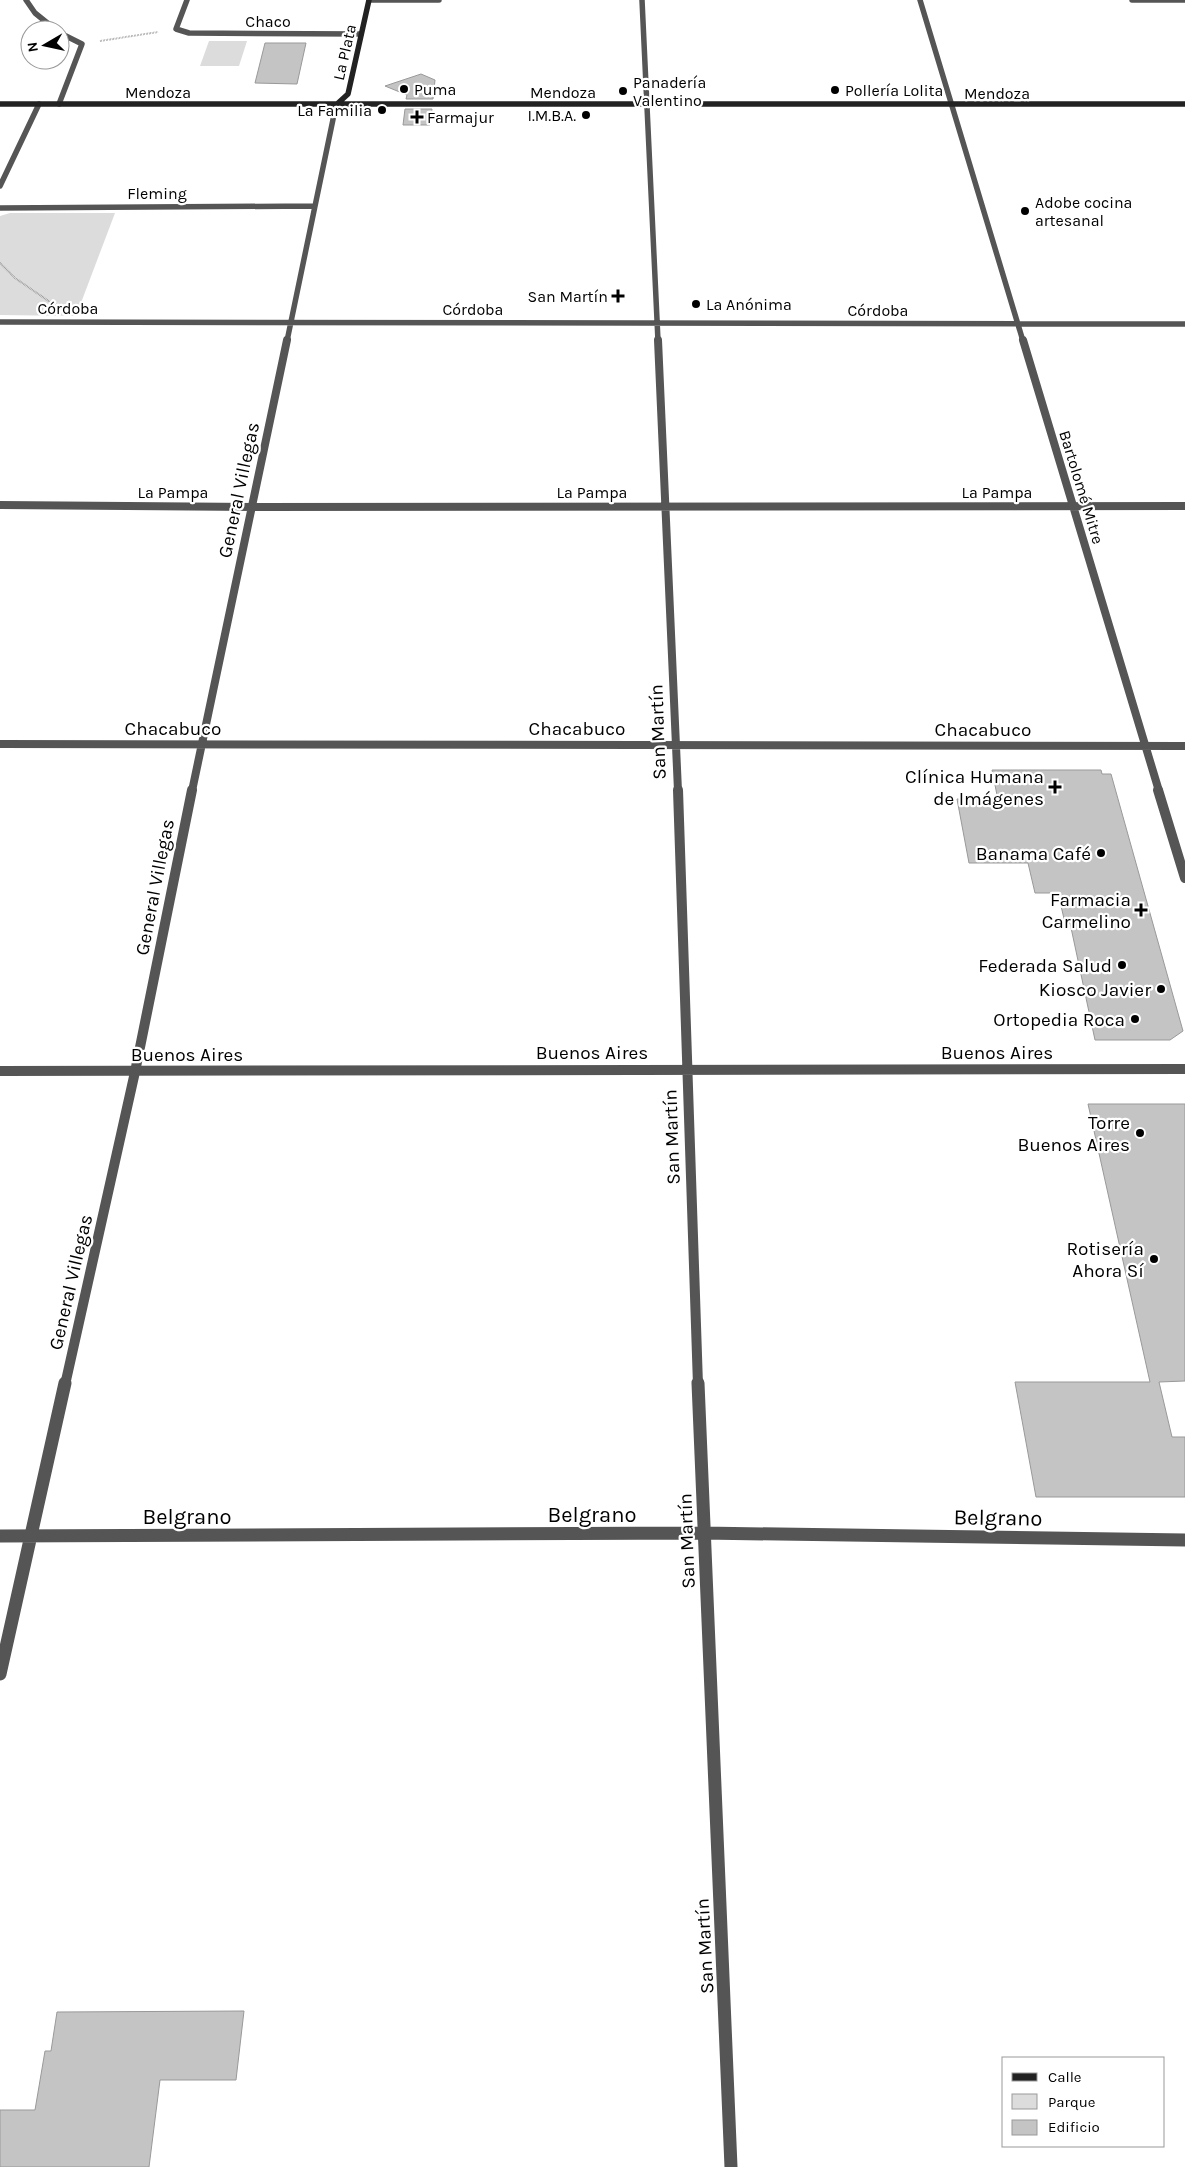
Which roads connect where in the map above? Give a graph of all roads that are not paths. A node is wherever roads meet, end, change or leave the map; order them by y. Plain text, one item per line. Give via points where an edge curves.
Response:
1 (26, 0) edge
2 (187, 0) edge
3 (369, 0) edge
4 (439, 0) edge
5 (642, 0) edge
6 (920, 0) edge
7 (1132, 0) edge
8 (1185, 0) edge
9 (44, 20) edge
10 (361, 34) junction
11 (70, 38) edge
12 (0, 104) edge
13 (39, 104) junction
14 (59, 104) junction
15 (336, 104) junction
16 (1185, 104) edge
17 (646, 105) junction
18 (952, 105) junction
19 (0, 186) edge
20 (315, 206) junction
21 (0, 208) edge
22 (0, 322) edge
23 (290, 322) junction
24 (658, 323) junction
25 (1018, 324) junction
26 (1185, 324) edge
27 (0, 505) edge
28 (664, 506) junction
29 (1074, 506) junction
30 (1185, 506) edge
31 (253, 507) junction
32 (0, 744) edge
33 (676, 744) junction
34 (201, 745) junction
35 (1146, 746) junction
36 (1185, 746) edge
37 (1185, 878) edge
38 (686, 1069) junction
39 (1185, 1069) edge
40 (0, 1071) edge
41 (134, 1072) junction
42 (703, 1533) junction
43 (0, 1536) edge
44 (31, 1536) junction
45 (1185, 1540) edge
46 (0, 1674) edge
47 (731, 2167) edge

1 - 9 street
2 - 10 street, Chaco via 176,29 189,33
3 - 4 street
3 - 10 main road, La Plata
5 - 17 street, San Martín
6 - 18 street, Bartolomé Mitre
7 - 8 street
10 - 15 main road, La Plata via 348,94
11 - 14 street via 82,44
12 - 13 main road, Mendoza
13 - 14 main road, Mendoza
13 - 19 street
14 - 15 main road, Mendoza
15 - 17 main road, Mendoza
15 - 20 street, General Villegas
16 - 18 main road, Mendoza
17 - 18 main road, Mendoza
17 - 24 street, San Martín
18 - 25 street, Bartolomé Mitre
20 - 21 street, Fleming
20 - 23 street, General Villegas
22 - 23 street, Córdoba
23 - 24 street, Córdoba
23 - 31 street, General Villegas
24 - 25 street, Córdoba
24 - 28 street, San Martín
25 - 26 street, Córdoba
25 - 29 street, Bartolomé Mitre
27 - 31 street, La Pampa
28 - 29 street, La Pampa
28 - 31 street, La Pampa
28 - 33 street, San Martín
29 - 30 street, La Pampa
29 - 35 street, Bartolomé Mitre
31 - 34 street, General Villegas
32 - 34 street, Chacabuco
33 - 34 street, Chacabuco
33 - 35 street, Chacabuco
33 - 38 street, San Martín
34 - 41 street, General Villegas
35 - 36 street, Chacabuco
35 - 37 street, Bartolomé Mitre
38 - 39 street, Buenos Aires
38 - 41 street, Buenos Aires
38 - 42 street, San Martín
40 - 41 street, Buenos Aires
41 - 44 street, General Villegas
42 - 44 street, Belgrano
42 - 45 street, Belgrano
42 - 47 street, San Martín
43 - 44 street, Belgrano
44 - 46 street, General Villegas

